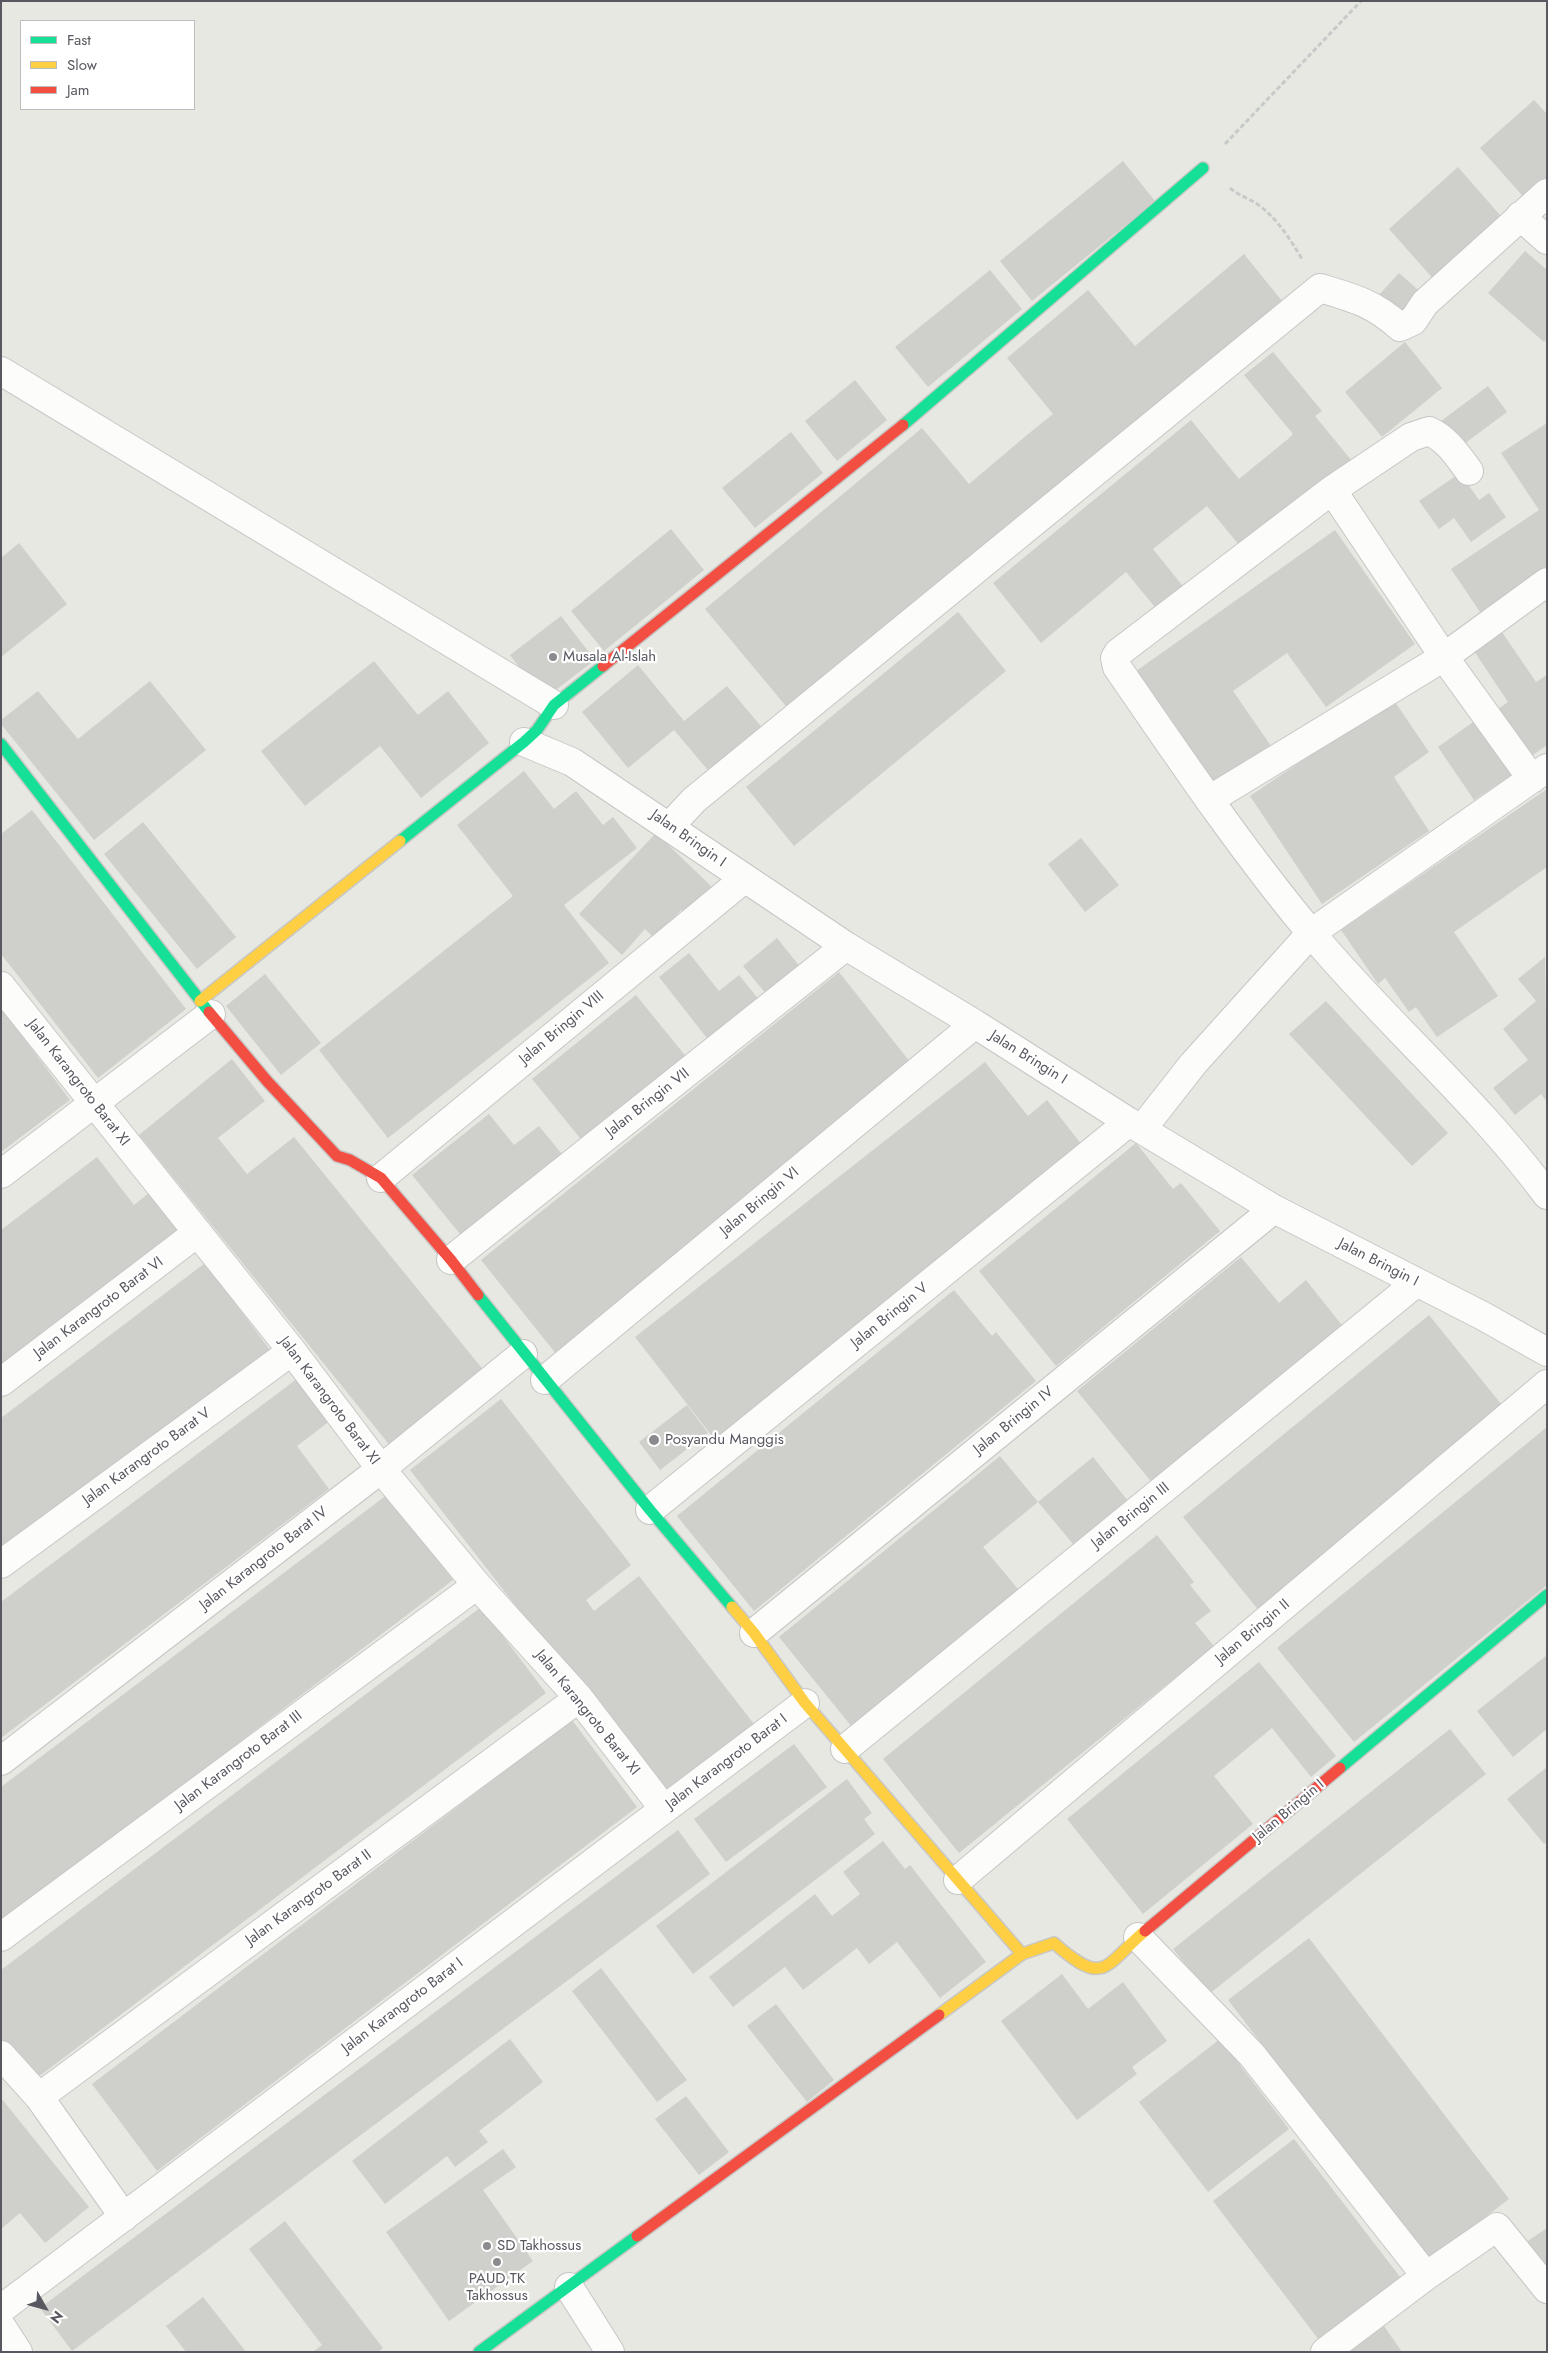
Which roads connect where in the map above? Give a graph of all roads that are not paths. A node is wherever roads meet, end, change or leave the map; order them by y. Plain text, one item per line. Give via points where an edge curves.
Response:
1 (1203, 168) road end
2 (1547, 193) edge
3 (1520, 216) junction
4 (1547, 240) edge
5 (1, 371) edge
6 (1469, 471) dead end
7 (1332, 490) junction
8 (1547, 582) edge
9 (1444, 657) junction
10 (552, 709) junction
11 (530, 736) junction
12 (1, 744) edge
13 (1539, 773) edge
14 (1209, 800) junction
15 (671, 824) junction
16 (744, 879) junction
17 (1311, 933) junction
18 (846, 946) junction
19 (1, 986) edge
20 (206, 1008) junction
21 (975, 1024) junction
22 (94, 1102) junction
23 (1136, 1125) junction
24 (1, 1174) edge
25 (381, 1178) junction
26 (1547, 1194) edge
27 (1274, 1209) junction
28 (197, 1233) junction
29 (451, 1260) junction
30 (1416, 1283) junction
31 (292, 1351) junction
32 (1547, 1352) edge
33 (523, 1354) junction
34 (545, 1380) junction
35 (1, 1382) edge
36 (1547, 1384) edge
37 (381, 1469) junction
38 (650, 1510) junction
39 (1, 1564) edge
40 (477, 1585) junction
41 (1547, 1595) edge
42 (754, 1633) junction
43 (579, 1698) junction
44 (805, 1703) junction
45 (845, 1749) junction
46 (1, 1761) edge
47 (664, 1809) junction
48 (958, 1880) junction
49 (1, 1937) edge
50 (1138, 1938) junction
51 (1022, 1954) junction
52 (1, 2055) edge
53 (39, 2097) junction
54 (124, 2217) junction
55 (1426, 2276) junction
56 (569, 2287) junction
57 (1547, 2289) edge
58 (1, 2309) edge
59 (1, 2326) edge
60 (18, 2352) edge
61 (479, 2352) edge
62 (610, 2352) edge
63 (1325, 2352) edge

1 - 10 street via 888,438
2 - 3 street
3 - 4 street
3 - 15 street via 1425,303 1414,321 1400,327 1382,311 1363,301 1320,288 694,800
5 - 10 street
6 - 7 street via 1442,437 1429,431 1411,437
7 - 9 street
7 - 14 street via 1115,658 1116,667
8 - 9 street
9 - 13 street
9 - 14 street
10 - 11 street
11 - 15 street, Jalan Bringin I
11 - 20 street
12 - 20 street
13 - 17 street, Jalan Bringin V
14 - 17 street
15 - 16 street, Jalan Bringin I
16 - 18 street, Jalan Bringin I
16 - 25 street, Jalan Bringin VIII
17 - 23 street, Jalan Bringin V via 1193,1064 1164,1101
17 - 26 street via 1503,1140
18 - 21 street, Jalan Bringin I
18 - 29 street, Jalan Bringin VII
19 - 22 street, Jalan Karangroto Barat XI
20 - 22 street
20 - 25 street via 337,1156
21 - 23 street, Jalan Bringin I
21 - 34 street, Jalan Bringin VI
22 - 24 street
22 - 28 street, Jalan Karangroto Barat XI
23 - 27 street, Jalan Bringin I
23 - 38 street, Jalan Bringin V
25 - 29 street
27 - 30 street, Jalan Bringin I
27 - 42 street, Jalan Bringin IV
28 - 31 street, Jalan Karangroto Barat XI
28 - 35 street, Jalan Karangroto Barat VI
29 - 33 street
30 - 32 street, Jalan Bringin I
30 - 45 street, Jalan Bringin III
31 - 37 street, Jalan Karangroto Barat XI
31 - 39 street, Jalan Karangroto Barat V
33 - 34 street
33 - 37 street, Jalan Karangroto Barat IV
34 - 38 street
36 - 48 street, Jalan Bringin II
37 - 40 street, Jalan Karangroto Barat XI
37 - 46 street, Jalan Karangroto Barat IV
38 - 42 street
40 - 43 street, Jalan Karangroto Barat XI
40 - 49 street, Jalan Karangroto Barat III
41 - 50 street, Jalan Bringin I
42 - 44 street
43 - 47 street, Jalan Karangroto Barat XI
43 - 53 street, Jalan Karangroto Barat II
44 - 45 street
44 - 47 street, Jalan Karangroto Barat I
45 - 48 street
47 - 54 street, Jalan Karangroto Barat I
48 - 51 street
50 - 51 street, Jalan Bringin I via 1109,1966 1095,1968 1080,1965 1054,1942
50 - 55 street via 1252,2055
51 - 56 street
52 - 53 street
53 - 54 street
54 - 58 street, Jalan Karangroto Barat I
55 - 57 street via 1498,2227
55 - 63 street
56 - 61 street
56 - 62 street
59 - 60 street

